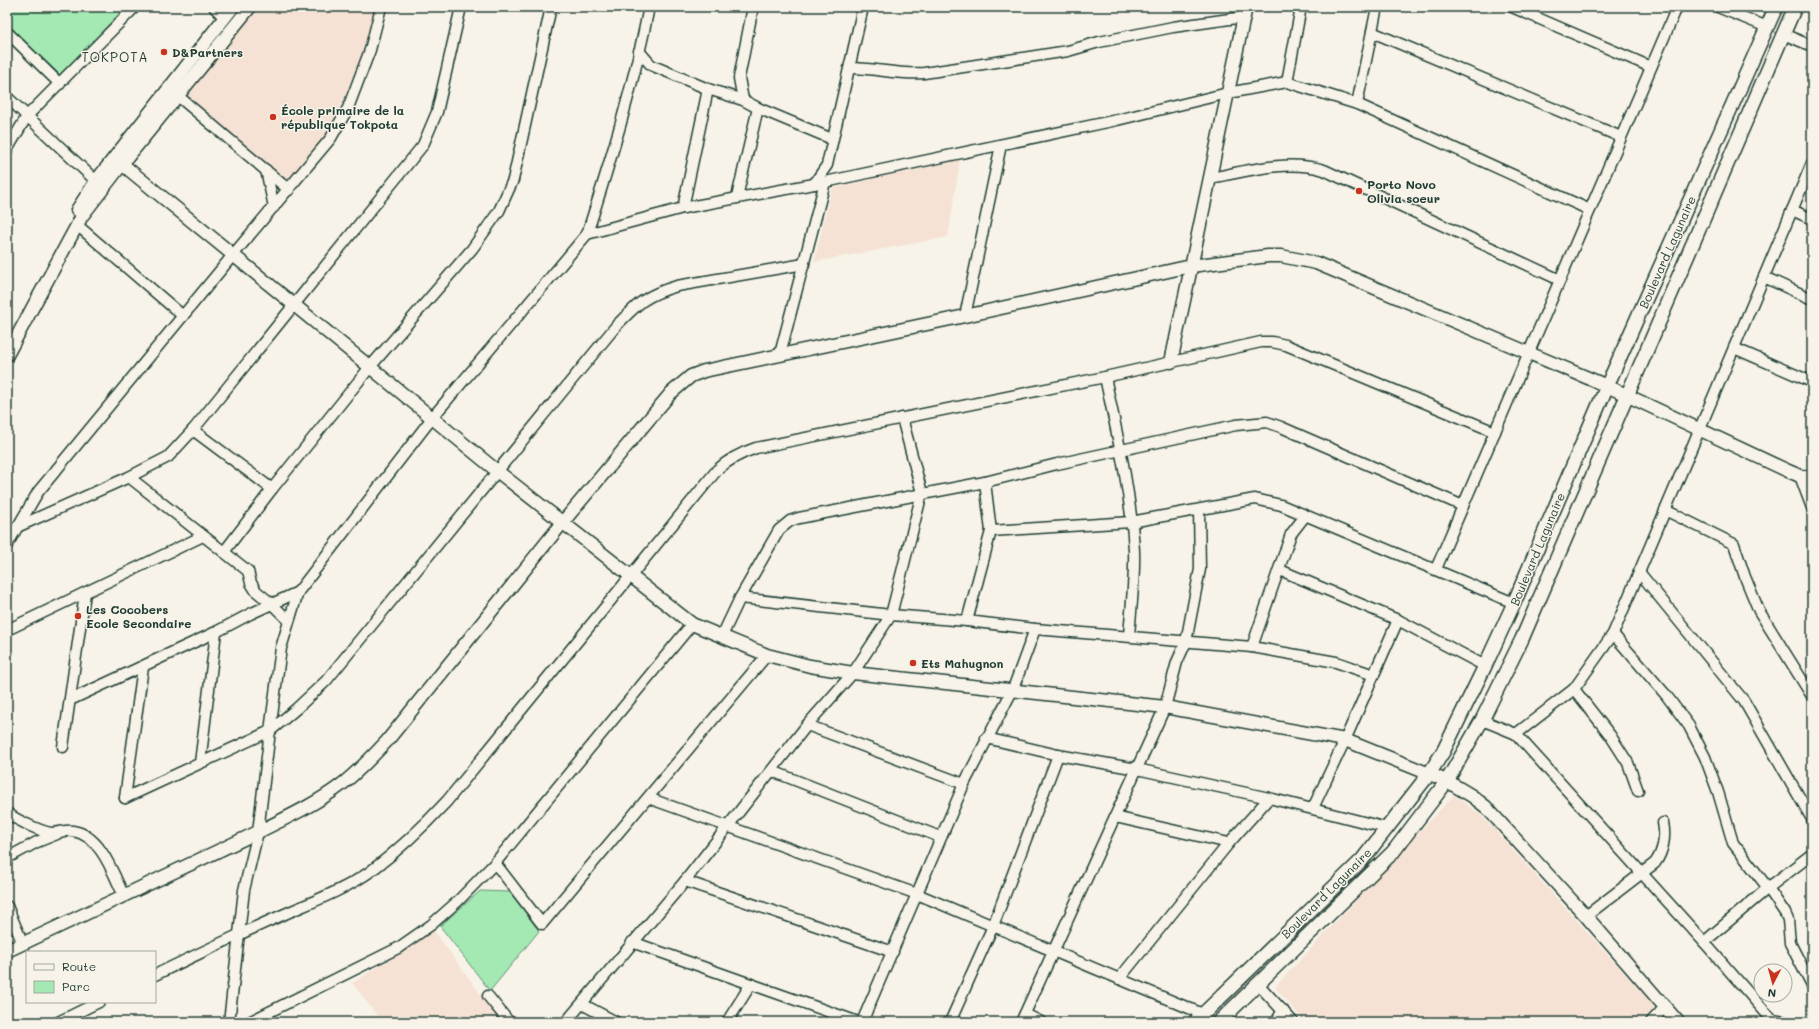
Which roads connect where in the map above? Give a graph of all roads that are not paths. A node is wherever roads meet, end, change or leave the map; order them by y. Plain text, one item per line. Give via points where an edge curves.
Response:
1 (214, 7) edge
2 (233, 7) edge
3 (250, 7) edge
4 (381, 7) edge
5 (461, 7) edge
6 (551, 7) edge
7 (649, 7) edge
8 (753, 7) edge
9 (863, 7) edge
10 (1301, 7) edge
11 (1377, 7) edge
12 (1512, 7) edge
13 (1677, 7) edge
14 (1718, 7) edge
15 (1776, 7) edge
16 (1795, 7) edge
17 (132, 8) edge
18 (1245, 12) edge
19 (225, 18) junction
20 (1767, 28) junction
21 (7, 32) edge
22 (1372, 32) junction
23 (1783, 34) junction
24 (1812, 46) edge
25 (639, 51) junction
26 (852, 57) junction
27 (651, 65) junction
28 (1651, 67) junction
29 (850, 68) junction
30 (862, 68) junction
31 (635, 70) junction
32 (739, 78) junction
33 (1287, 82) junction
34 (60, 84) junction
35 (708, 89) junction
36 (1228, 93) junction
37 (726, 95) junction
38 (178, 96) junction
39 (7, 97) edge
40 (743, 100) junction
41 (1357, 104) junction
42 (758, 108) junction
43 (27, 116) junction
44 (1621, 137) junction
45 (832, 139) junction
46 (1001, 145) junction
47 (7, 150) edge
48 (1812, 163) edge
49 (122, 164) junction
50 (827, 165) junction
51 (266, 170) junction
52 (1210, 178) junction
53 (836, 180) junction
54 (96, 181) junction
55 (820, 183) junction
56 (289, 190) junction
57 (737, 197) junction
58 (274, 207) junction
59 (683, 208) junction
60 (1590, 210) junction
61 (1792, 210) junction
62 (1812, 219) edge
63 (77, 224) junction
64 (586, 234) junction
65 (233, 256) junction
66 (804, 264) junction
67 (1191, 266) junction
68 (1764, 277) junction
69 (1560, 280) junction
70 (1812, 299) edge
71 (294, 306) junction
72 (183, 316) junction
73 (965, 316) junction
74 (7, 339) edge
75 (1734, 348) junction
76 (780, 354) junction
77 (1528, 354) junction
78 (7, 355) edge
79 (1171, 362) junction
80 (370, 367) junction
81 (1105, 377) junction
82 (1812, 382) edge
83 (1606, 386) junction
84 (1625, 395) junction
85 (432, 418) junction
86 (902, 418) junction
87 (193, 430) junction
88 (1699, 430) junction
89 (1494, 432) junction
90 (1120, 450) junction
91 (497, 470) junction
92 (1806, 476) edge
93 (128, 477) junction
94 (985, 482) junction
95 (272, 489) junction
96 (922, 493) junction
97 (1463, 506) junction
98 (1812, 508) edge
99 (1199, 510) junction
100 (1665, 510) junction
101 (1305, 516) junction
102 (563, 522) junction
103 (1131, 522) junction
104 (17, 527) junction
105 (991, 531) junction
106 (204, 536) junction
107 (7, 545) edge
108 (224, 552) junction
109 (1436, 569) junction
110 (1280, 570) junction
111 (1639, 572) junction
112 (632, 577) junction
113 (85, 592) junction
114 (298, 592) junction
115 (740, 598) junction
116 (1514, 603) junction
117 (272, 604) junction
118 (891, 615) junction
119 (288, 620) junction
120 (1398, 620) junction
121 (967, 621) junction
122 (692, 624) junction
123 (1035, 629) junction
124 (7, 630) edge
125 (216, 632) junction
126 (1613, 634) junction
127 (722, 636) junction
128 (1130, 636) junction
129 (1186, 642) junction
130 (1252, 647) junction
131 (767, 655) junction
132 (1485, 666) junction
133 (143, 667) junction
134 (853, 673) junction
135 (1374, 675) junction
136 (1013, 689) junction
137 (1574, 689) junction
138 (1812, 696) edge
139 (70, 700) junction
140 (1165, 707) junction
141 (1482, 720) junction
142 (807, 725) junction
143 (270, 731) junction
144 (1516, 734) junction
145 (986, 738) junction
146 (1346, 740) junction
147 (63, 747) dead end
148 (1058, 755) junction
149 (200, 762) junction
150 (1137, 769) junction
151 (772, 771) junction
152 (1429, 774) junction
153 (1447, 781) junction
154 (964, 784) junction
155 (1638, 791) dead end
156 (648, 798) junction
157 (1269, 798) junction
158 (1313, 808) junction
159 (7, 813) edge
160 (1115, 817) junction
161 (1812, 820) edge
162 (1663, 823) dead end
163 (728, 827) junction
164 (1387, 828) junction
165 (65, 831) junction
166 (258, 832) junction
167 (940, 837) junction
168 (1229, 843) junction
169 (1812, 854) edge
170 (7, 858) edge
171 (495, 863) junction
172 (1642, 873) junction
173 (685, 880) junction
174 (1768, 888) junction
175 (917, 894) junction
176 (124, 896) junction
177 (7, 906) edge
178 (1586, 916) junction
179 (993, 926) junction
180 (240, 934) junction
181 (632, 942) junction
182 (1704, 942) junction
183 (23, 944) junction
184 (7, 951) edge
185 (893, 952) junction
186 (1054, 952) junction
187 (156, 975) edge
188 (1119, 979) junction
189 (751, 984) junction
190 (1258, 984) junction
191 (1812, 986) edge
192 (488, 996) dead end
193 (97, 1003) edge
194 (582, 1004) junction
195 (1665, 1007) junction
196 (1283, 1010) junction
197 (1023, 1018) edge
198 (1199, 1018) edge
199 (1773, 1021) edge
200 (58, 1022) edge
201 (229, 1022) edge
202 (248, 1022) edge
203 (509, 1022) edge
204 (566, 1022) edge
205 (616, 1022) edge
206 (727, 1022) edge
207 (858, 1022) edge
208 (862, 1022) edge
209 (950, 1022) edge
210 (1041, 1022) edge
211 (1219, 1022) edge
212 (1276, 1022) edge
213 (1293, 1022) edge
214 (1651, 1022) edge
215 (1678, 1022) edge
216 (1786, 1022) edge

1 - 19 street
2 - 19 street
3 - 38 street
4 - 56 street via 370,50 348,108 331,138
5 - 71 street via 437,112 423,145
6 - 80 street via 513,180 499,211 472,249
7 - 25 street
8 - 32 street
9 - 26 street
10 - 33 street
11 - 22 street
12 - 28 street
13 - 28 street
14 - 20 street
15 - 20 main road, Boulevard Lagunaire
16 - 23 main road, Boulevard Lagunaire
17 - 34 street
18 - 30 street via 1114,39 1068,52 924,74
18 - 36 street
19 - 54 street
20 - 83 main road, Boulevard Lagunaire
21 - 34 street
22 - 41 street
22 - 44 street
23 - 24 street
23 - 84 main road, Boulevard Lagunaire
25 - 27 street
25 - 31 street
26 - 29 street
26 - 30 street
27 - 31 street
27 - 35 street
28 - 44 street
29 - 30 street
29 - 45 street
31 - 64 street via 613,153
32 - 37 street
32 - 40 street
33 - 36 street
33 - 41 street
34 - 43 street
35 - 37 street
35 - 59 street
36 - 46 street
36 - 52 street
37 - 40 street
38 - 49 street
38 - 51 street
39 - 43 street
40 - 42 street
41 - 60 street
42 - 45 street
42 - 57 street
43 - 47 street
43 - 54 street
44 - 60 street
45 - 50 street
46 - 53 street
46 - 73 street
48 - 61 street
49 - 63 street
49 - 65 street
50 - 53 street
50 - 55 street
51 - 56 street
51 - 58 street
52 - 67 street
52 - 69 street via 1283,166 1301,165 1324,170
53 - 55 street
54 - 74 street via 71,220
55 - 57 street
55 - 66 street
56 - 58 street
57 - 59 street
58 - 65 street
59 - 64 street
60 - 69 street
61 - 62 street
61 - 68 street
63 - 72 street
63 - 78 street
64 - 85 street
65 - 71 street
65 - 72 street
66 - 76 street
66 - 91 street via 677,286 641,301 616,326
67 - 73 street
67 - 77 street via 1268,256 1281,256 1316,264
67 - 79 street
68 - 70 street
68 - 75 street
69 - 77 street
71 - 80 street
71 - 87 street
72 - 104 street via 38,492
73 - 76 street
75 - 82 street
75 - 88 street
76 - 102 street via 691,376 671,393
77 - 83 street
77 - 89 street
79 - 81 street
79 - 89 street via 1261,342 1272,342
80 - 85 street
80 - 95 street
81 - 86 street
81 - 90 street
83 - 84 street
83 - 116 main road, Boulevard Lagunaire
84 - 88 street
84 - 141 main road, Boulevard Lagunaire via 1522,638
85 - 91 street
85 - 114 street
86 - 96 street
86 - 112 street via 756,448 728,460
87 - 93 street via 168,457
87 - 95 street
88 - 92 street
88 - 100 street
89 - 97 street
90 - 94 street
90 - 97 street via 1236,425 1267,422
90 - 103 street
91 - 102 street
91 - 143 street via 326,681
92 - 98 street
93 - 104 street
93 - 106 street
94 - 96 street
94 - 105 street
95 - 108 street
96 - 115 street via 790,521 779,530
96 - 118 street
97 - 109 street
99 - 101 street via 1255,499 1281,505
99 - 103 street
99 - 129 street via 1200,569
100 - 111 street
100 - 138 street via 1734,544 1744,577 1759,611
101 - 109 street
101 - 110 street via 1291,534
102 - 112 street
102 - 166 street via 372,757 340,786
103 - 105 street
103 - 128 street via 1134,552
104 - 107 street
105 - 121 street
106 - 108 street
106 - 113 street
108 - 117 street via 248,571 252,587
109 - 116 street
110 - 120 street
110 - 130 street
111 - 126 street
111 - 161 street via 1744,701
112 - 122 street
112 - 180 street via 423,827 375,868 347,885
113 - 124 street
113 - 139 street
114 - 117 street
114 - 119 street
115 - 118 street
115 - 127 street
116 - 132 main road, Boulevard Lagunaire
117 - 119 street
117 - 125 street
118 - 121 street
118 - 134 street
119 - 143 street via 281,648
120 - 132 street
120 - 135 street
121 - 123 street
122 - 127 street
122 - 171 street
123 - 128 street
123 - 136 street
125 - 133 street
125 - 149 street
126 - 137 street
126 - 174 street via 1666,695 1689,726 1716,785 1733,843
127 - 131 street
128 - 129 street
129 - 130 street
129 - 140 street via 1177,662
130 - 135 street via 1336,662
131 - 134 street
131 - 156 street
132 - 152 main road, Boulevard Lagunaire via 1443,752
133 - 139 street
133 - 149 street via 125,798
134 - 136 street
134 - 142 street
135 - 146 street
136 - 140 street
136 - 145 street
137 - 144 street
137 - 155 street via 1628,763
139 - 147 street
140 - 146 street
140 - 150 street
141 - 144 street
141 - 153 main road, Boulevard Lagunaire
142 - 151 street
142 - 154 street
143 - 149 street
143 - 166 street
144 - 172 street
145 - 148 street
145 - 154 street
146 - 152 street
146 - 158 street
148 - 150 street
148 - 179 street
150 - 157 street
150 - 160 street
151 - 163 street
151 - 167 street
152 - 153 street
152 - 164 main road, Boulevard Lagunaire
153 - 178 street via 1486,807
153 - 190 main road, Boulevard Lagunaire via 1393,852
154 - 167 street
156 - 163 street
156 - 171 street via 542,924
157 - 158 street
157 - 168 street
158 - 164 street
159 - 165 street via 38,829 53,833
160 - 168 street
160 - 186 street
162 - 172 street via 1664,837 1658,859
163 - 173 street
163 - 175 street
164 - 198 main road, Boulevard Lagunaire via 1362,860
165 - 170 street
165 - 176 street via 81,834 96,846
166 - 176 street
166 - 180 street via 244,890
167 - 175 street
168 - 188 street
169 - 174 street
171 - 202 street via 458,902 398,948
172 - 178 street
172 - 182 street
173 - 181 street
173 - 185 street
174 - 182 street
174 - 191 street via 1788,920 1790,943
175 - 179 street
175 - 185 street
176 - 183 street
177 - 183 street
178 - 195 street
179 - 186 street
179 - 209 street
180 - 187 street
180 - 201 street
181 - 189 street
181 - 194 street
182 - 199 street
183 - 184 street
185 - 208 street
186 - 188 street
186 - 197 street
188 - 198 street
189 - 206 street
189 - 207 street
190 - 196 street
190 - 211 main road, Boulevard Lagunaire
192 - 203 street
193 - 200 street
194 - 204 street
194 - 205 street
195 - 214 street
195 - 215 street
196 - 212 street
196 - 213 street
197 - 210 street
199 - 216 street

